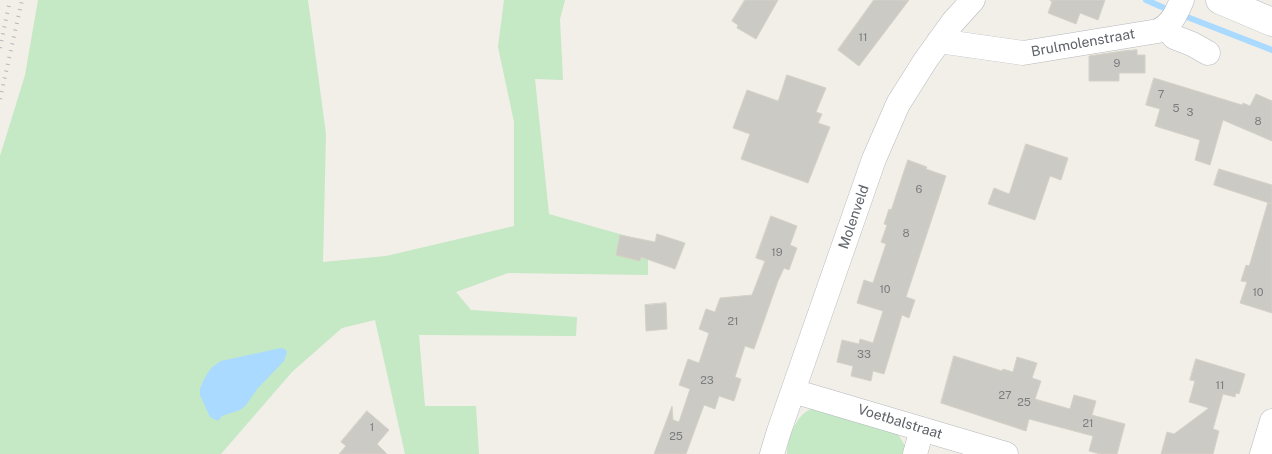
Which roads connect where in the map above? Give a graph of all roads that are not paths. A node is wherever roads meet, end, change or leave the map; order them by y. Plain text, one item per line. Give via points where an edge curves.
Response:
1 (973, 0) edge
2 (1182, 0) edge
3 (1220, 0) edge
4 (1272, 22) edge
5 (1166, 26) junction
6 (939, 41) junction
7 (1208, 53) dead end
8 (793, 391) junction
9 (1272, 421) edge
10 (922, 429) junction
11 (772, 454) edge
12 (915, 454) edge
13 (1006, 454) edge
14 (1262, 454) edge

1 - 6 street, Molenveld
2 - 5 street
3 - 4 street
5 - 6 street, Brulmolenstraat via 1158,31 1023,54
5 - 7 street via 1174,37
6 - 8 street, Molenveld via 898,104 874,159
8 - 10 street, Voetbalstraat
8 - 11 street, Molenveld
9 - 14 street
10 - 12 street
10 - 13 street, Voetbalstraat

